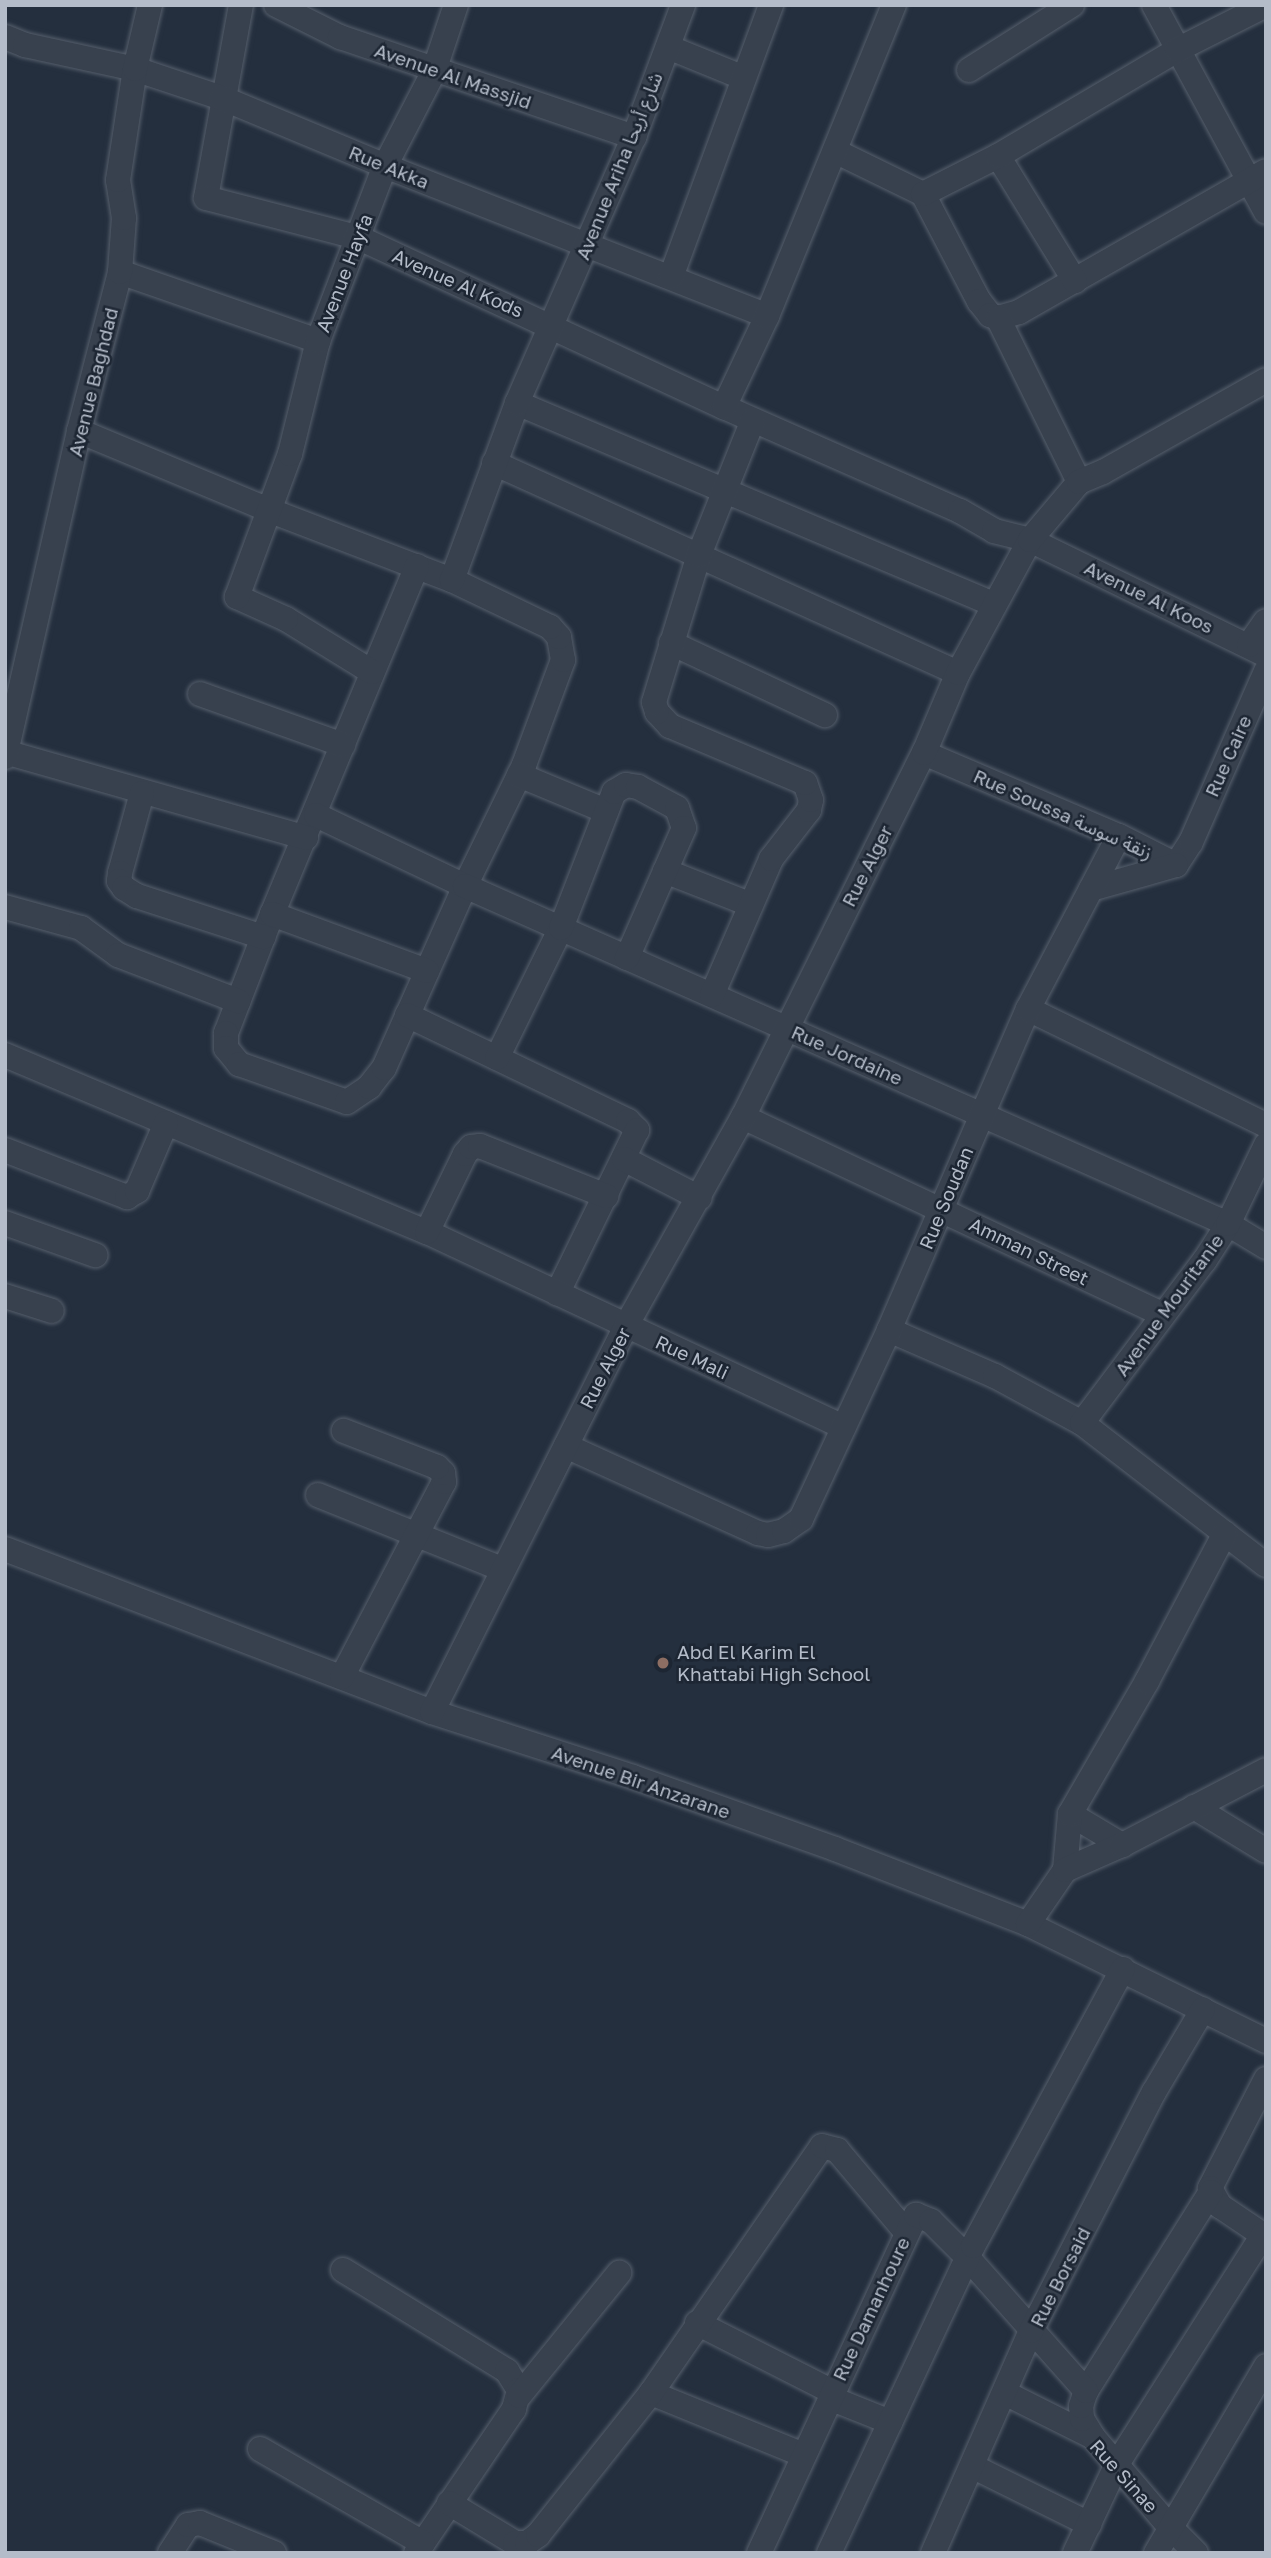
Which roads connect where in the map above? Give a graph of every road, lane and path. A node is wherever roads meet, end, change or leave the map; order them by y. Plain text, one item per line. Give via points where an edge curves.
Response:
1 (150, 5) edge
2 (242, 5) edge
3 (276, 5) edge
4 (456, 5) edge
5 (682, 5) edge
6 (771, 5) edge
7 (894, 5) edge
8 (1072, 5) edge
9 (1154, 5) edge
10 (1266, 5) edge
11 (5, 37) edge
12 (668, 47) junction
13 (1177, 50) junction
14 (135, 69) junction
15 (969, 70) dead end
16 (433, 71) junction
17 (742, 77) junction
18 (222, 98) junction
19 (634, 137) junction
20 (835, 151) junction
21 (998, 156) junction
22 (385, 166) junction
23 (1256, 176) edge
24 (923, 194) junction
25 (1266, 212) edge
26 (357, 237) junction
27 (589, 244) junction
28 (120, 272) junction
29 (671, 277) junction
30 (1075, 281) junction
31 (767, 316) junction
32 (998, 318) junction
33 (550, 324) junction
34 (318, 341) junction
35 (1266, 380) edge
36 (517, 403) junction
37 (724, 407) junction
38 (753, 419) junction
39 (79, 431) junction
40 (494, 463) junction
41 (1079, 482) junction
42 (726, 491) junction
43 (271, 511) junction
44 (1030, 540) junction
45 (699, 555) junction
46 (417, 566) junction
47 (452, 580) junction
48 (993, 604) junction
49 (1266, 621) edge
50 (671, 643) junction
51 (1258, 650) edge
52 (1266, 671) edge
53 (372, 672) junction
54 (958, 673) junction
55 (200, 694) dead end
56 (825, 715) dead end
57 (342, 745) junction
58 (924, 753) junction
59 (6, 754) edge
60 (519, 775) junction
61 (142, 793) junction
62 (606, 811) junction
63 (316, 814) junction
64 (1119, 836) junction
65 (306, 838) junction
66 (1191, 842) joint
67 (1176, 865) junction
68 (665, 870) junction
69 (465, 886) junction
70 (1091, 889) junction
71 (750, 904) junction
72 (5, 906) edge
73 (267, 926) junction
74 (561, 928) junction
75 (627, 958) junction
76 (427, 971) junction
77 (712, 995) junction
78 (238, 1001) junction
79 (1028, 1009) junction
80 (407, 1015) junction
81 (785, 1028) junction
82 (5, 1055) edge
83 (497, 1058) junction
84 (981, 1114) junction
85 (743, 1117) junction
86 (166, 1123) junction
87 (1266, 1125) edge
88 (1266, 1145) edge
89 (7, 1157) edge
90 (624, 1159) junction
91 (606, 1196) junction
92 (700, 1198) junction
93 (942, 1209) junction
94 (5, 1223) edge
95 (1228, 1224) junction
96 (428, 1232) junction
97 (1266, 1247) edge
98 (95, 1255) dead end
99 (557, 1294) junction
100 (5, 1296) edge
101 (52, 1311) dead end
102 (1163, 1315) junction
103 (626, 1326) junction
104 (889, 1330) junction
105 (1082, 1423) junction
106 (844, 1427) junction
107 (344, 1432) dead end
108 (566, 1446) junction
109 (318, 1495) dead end
110 (1225, 1533) junction
111 (418, 1535) junction
112 (5, 1549) edge
113 (1266, 1565) edge
114 (502, 1569) junction
115 (342, 1676) junction
116 (432, 1712) junction
117 (1266, 1770) edge
118 (1194, 1807) junction
119 (1070, 1814) junction
120 (1122, 1845) junction
121 (1266, 1851) edge
122 (1065, 1870) junction
123 (1028, 1924) junction
124 (1123, 1969) junction
125 (1203, 2009) junction
126 (1266, 2041) edge
127 (1266, 2079) edge
128 (1211, 2192) junction
129 (906, 2232) junction
130 (1264, 2236) edge
131 (968, 2258) junction
132 (343, 2270) dead end
133 (620, 2273) dead end
134 (697, 2323) junction
135 (1031, 2331) junction
136 (1266, 2367) edge
137 (1086, 2391) junction
138 (651, 2393) junction
139 (1005, 2393) junction
140 (831, 2395) junction
141 (519, 2396) junction
142 (890, 2422) junction
143 (1093, 2437) junction
144 (261, 2449) dead end
145 (804, 2455) junction
146 (1116, 2464) junction
147 (972, 2466) junction
148 (449, 2504) junction
149 (1089, 2524) junction
150 (1169, 2526) junction
151 (419, 2548) edge
152 (526, 2548) edge
153 (939, 2551) edge
154 (170, 2553) edge
155 (274, 2553) edge
156 (759, 2553) edge
157 (829, 2553) edge
158 (1075, 2553) edge
159 (1156, 2553) edge
160 (1196, 2553) edge

1 - 14 street, Avenue Baghdad
2 - 18 street
3 - 16 street, Avenue Al Massjid via 340,37
4 - 16 street, Avenue Hayfa
5 - 12 street, Avenue Ariha شارع أريحا
6 - 17 street
7 - 20 street
8 - 15 street
9 - 13 street
10 - 13 street
11 - 14 street, Rue Akka
12 - 17 street
12 - 19 street, Avenue Ariha شارع أريحا
13 - 21 street
13 - 23 street
14 - 18 street, Rue Akka
14 - 28 street, Avenue Baghdad via 118,180 124,218
16 - 19 street, Avenue Al Massjid
16 - 22 street, Avenue Hayfa
17 - 29 street
18 - 22 street, Rue Akka
18 - 26 street, Avenue Al Kods via 206,198
19 - 27 street, Avenue Ariha شارع أريحا
20 - 24 street
20 - 31 street
21 - 24 street
21 - 30 street
22 - 26 street, Avenue Hayfa
22 - 27 street, Rue Akka
23 - 25 street
23 - 30 street
24 - 32 street via 979,301
26 - 33 street, Avenue Al Kods
26 - 34 street, Avenue Hayfa
27 - 29 street, Rue Akka
27 - 33 street, Avenue Ariha شارع أريحا
28 - 34 street
28 - 39 street, Avenue Baghdad
29 - 31 street, Rue Akka
30 - 32 street via 1019,312
31 - 37 street
32 - 41 street
33 - 36 street, Avenue Ariha شارع أريحا
33 - 37 street, Avenue Al Kods
34 - 43 street, Avenue Hayfa
35 - 41 street, Rue Alger
36 - 40 street, Avenue Ariha شارع أريحا
36 - 42 street
37 - 38 street, Avenue Al Kods
38 - 42 street
38 - 44 street, Avenue Al Koos via 960,511 994,531
39 - 43 street
39 - 59 street, Avenue Baghdad
40 - 45 street
40 - 47 street, Avenue Ariha شارع أريحا
41 - 44 street, Rue Alger
42 - 45 street
42 - 48 street
43 - 46 street
43 - 53 street, Avenue Hayfa via 237,597 286,619
44 - 48 street, Rue Alger
44 - 51 street, Avenue Al Koos
45 - 50 street
45 - 54 street
46 - 47 street
46 - 53 street
47 - 60 street via 550,627 559,637 562,660
48 - 54 street, Rue Alger
49 - 51 street
50 - 56 street
50 - 71 street via 654,702 662,720 805,783 810,790 809,810 784,838
52 - 66 street, Rue Caire
53 - 57 street
54 - 58 street, Rue Alger
55 - 57 street
57 - 63 street
58 - 64 street, Rue Soussa زنقة سوسة
58 - 81 street, Rue Alger
59 - 61 street
60 - 62 street
60 - 69 street
61 - 65 street
61 - 73 street via 120,873 124,888 137,896
62 - 68 street via 614,792 626,785 677,808 684,828
62 - 74 street
63 - 65 street
63 - 69 street, Rue Jordaine
64 - 67 street, Rue Soussa زنقة سوسة
64 - 70 street, Rue Soudan
65 - 73 street
66 - 67 street, Rue Soussa زنقة سوسة
67 - 70 street
68 - 71 street
68 - 75 street
69 - 74 street, Rue Jordaine
69 - 76 street
70 - 79 street, Rue Soudan
71 - 77 street
72 - 78 street via 81,928 118,955
73 - 76 street
73 - 78 street
74 - 75 street, Rue Jordaine
74 - 83 street
75 - 77 street, Rue Jordaine
76 - 80 street
77 - 81 street, Rue Jordaine
78 - 80 street via 226,1033 226,1048 239,1064 347,1102 359,1097 378,1076
79 - 84 street, Rue Soudan
79 - 87 street
80 - 83 street
81 - 84 street, Rue Jordaine
81 - 85 street, Rue Alger
82 - 86 street, Rue Mali
83 - 90 street via 633,1125 637,1130
84 - 93 street, Rue Soudan
84 - 95 street, Rue Jordaine
85 - 92 street, Rue Alger
85 - 93 street, Amman Street
86 - 89 street via 132,1197
86 - 96 street, Rue Mali
88 - 95 street, Avenue Mouritanie
90 - 91 street
90 - 92 street
91 - 96 street via 480,1146 471,1147
91 - 99 street
92 - 103 street, Rue Alger
93 - 102 street, Amman Street
93 - 104 street, Rue Soudan
94 - 98 street
95 - 97 street, Rue Jordaine
95 - 102 street, Avenue Mouritanie
96 - 99 street, Rue Mali
99 - 103 street, Rue Mali
100 - 101 street
102 - 105 street, Avenue Mouritanie
103 - 106 street, Rue Mali
103 - 108 street, Rue Alger
104 - 105 street via 995,1376
104 - 106 street, Rue Soudan
105 - 110 street
106 - 108 street, Rue Soudan via 802,1519 768,1535
107 - 111 street via 443,1473 444,1482
108 - 114 street, Rue Alger
109 - 111 street
110 - 113 street
110 - 119 street
111 - 114 street
111 - 115 street
112 - 115 street, Avenue Bir Anzarane
114 - 116 street, Rue Alger
115 - 116 street, Avenue Bir Anzarane
116 - 123 street, Avenue Bir Anzarane via 633,1777
117 - 118 street
118 - 120 street
118 - 121 street
119 - 120 street
119 - 122 street
120 - 122 street
122 - 123 street
123 - 124 street, Avenue Bir Anzarane
124 - 125 street, Avenue Bir Anzarane
124 - 131 street
125 - 126 street, Avenue Bir Anzarane
125 - 135 street, Rue Borsaid via 1154,2092
127 - 128 street
128 - 130 street via 1220,2206
128 - 137 street
129 - 131 street, Rue Damanhoure via 914,2217 926,2217
129 - 134 street via 837,2150 822,2146
129 - 140 street, Rue Damanhoure
130 - 146 street
131 - 135 street, Rue Damanhoure
131 - 142 street
132 - 141 street via 507,2371
133 - 141 street
134 - 138 street
134 - 140 street
135 - 137 street, Rue Damanhoure
135 - 139 street, Rue Borsaid
136 - 150 street
137 - 143 street via 1080,2406
138 - 145 street
138 - 152 street
139 - 143 street, Rue Sinae
139 - 147 street, Rue Borsaid
140 - 142 street
140 - 145 street, Rue Damanhoure
141 - 148 street
142 - 157 street
143 - 146 street, Rue Sinae
144 - 151 street
145 - 156 street, Rue Damanhoure
146 - 149 street
146 - 150 street, Rue Sinae
147 - 149 street
147 - 153 street, Rue Borsaid
148 - 151 street
148 - 152 street
149 - 158 street
150 - 159 street
150 - 160 street, Rue Sinae
154 - 155 street via 188,2525 200,2522

